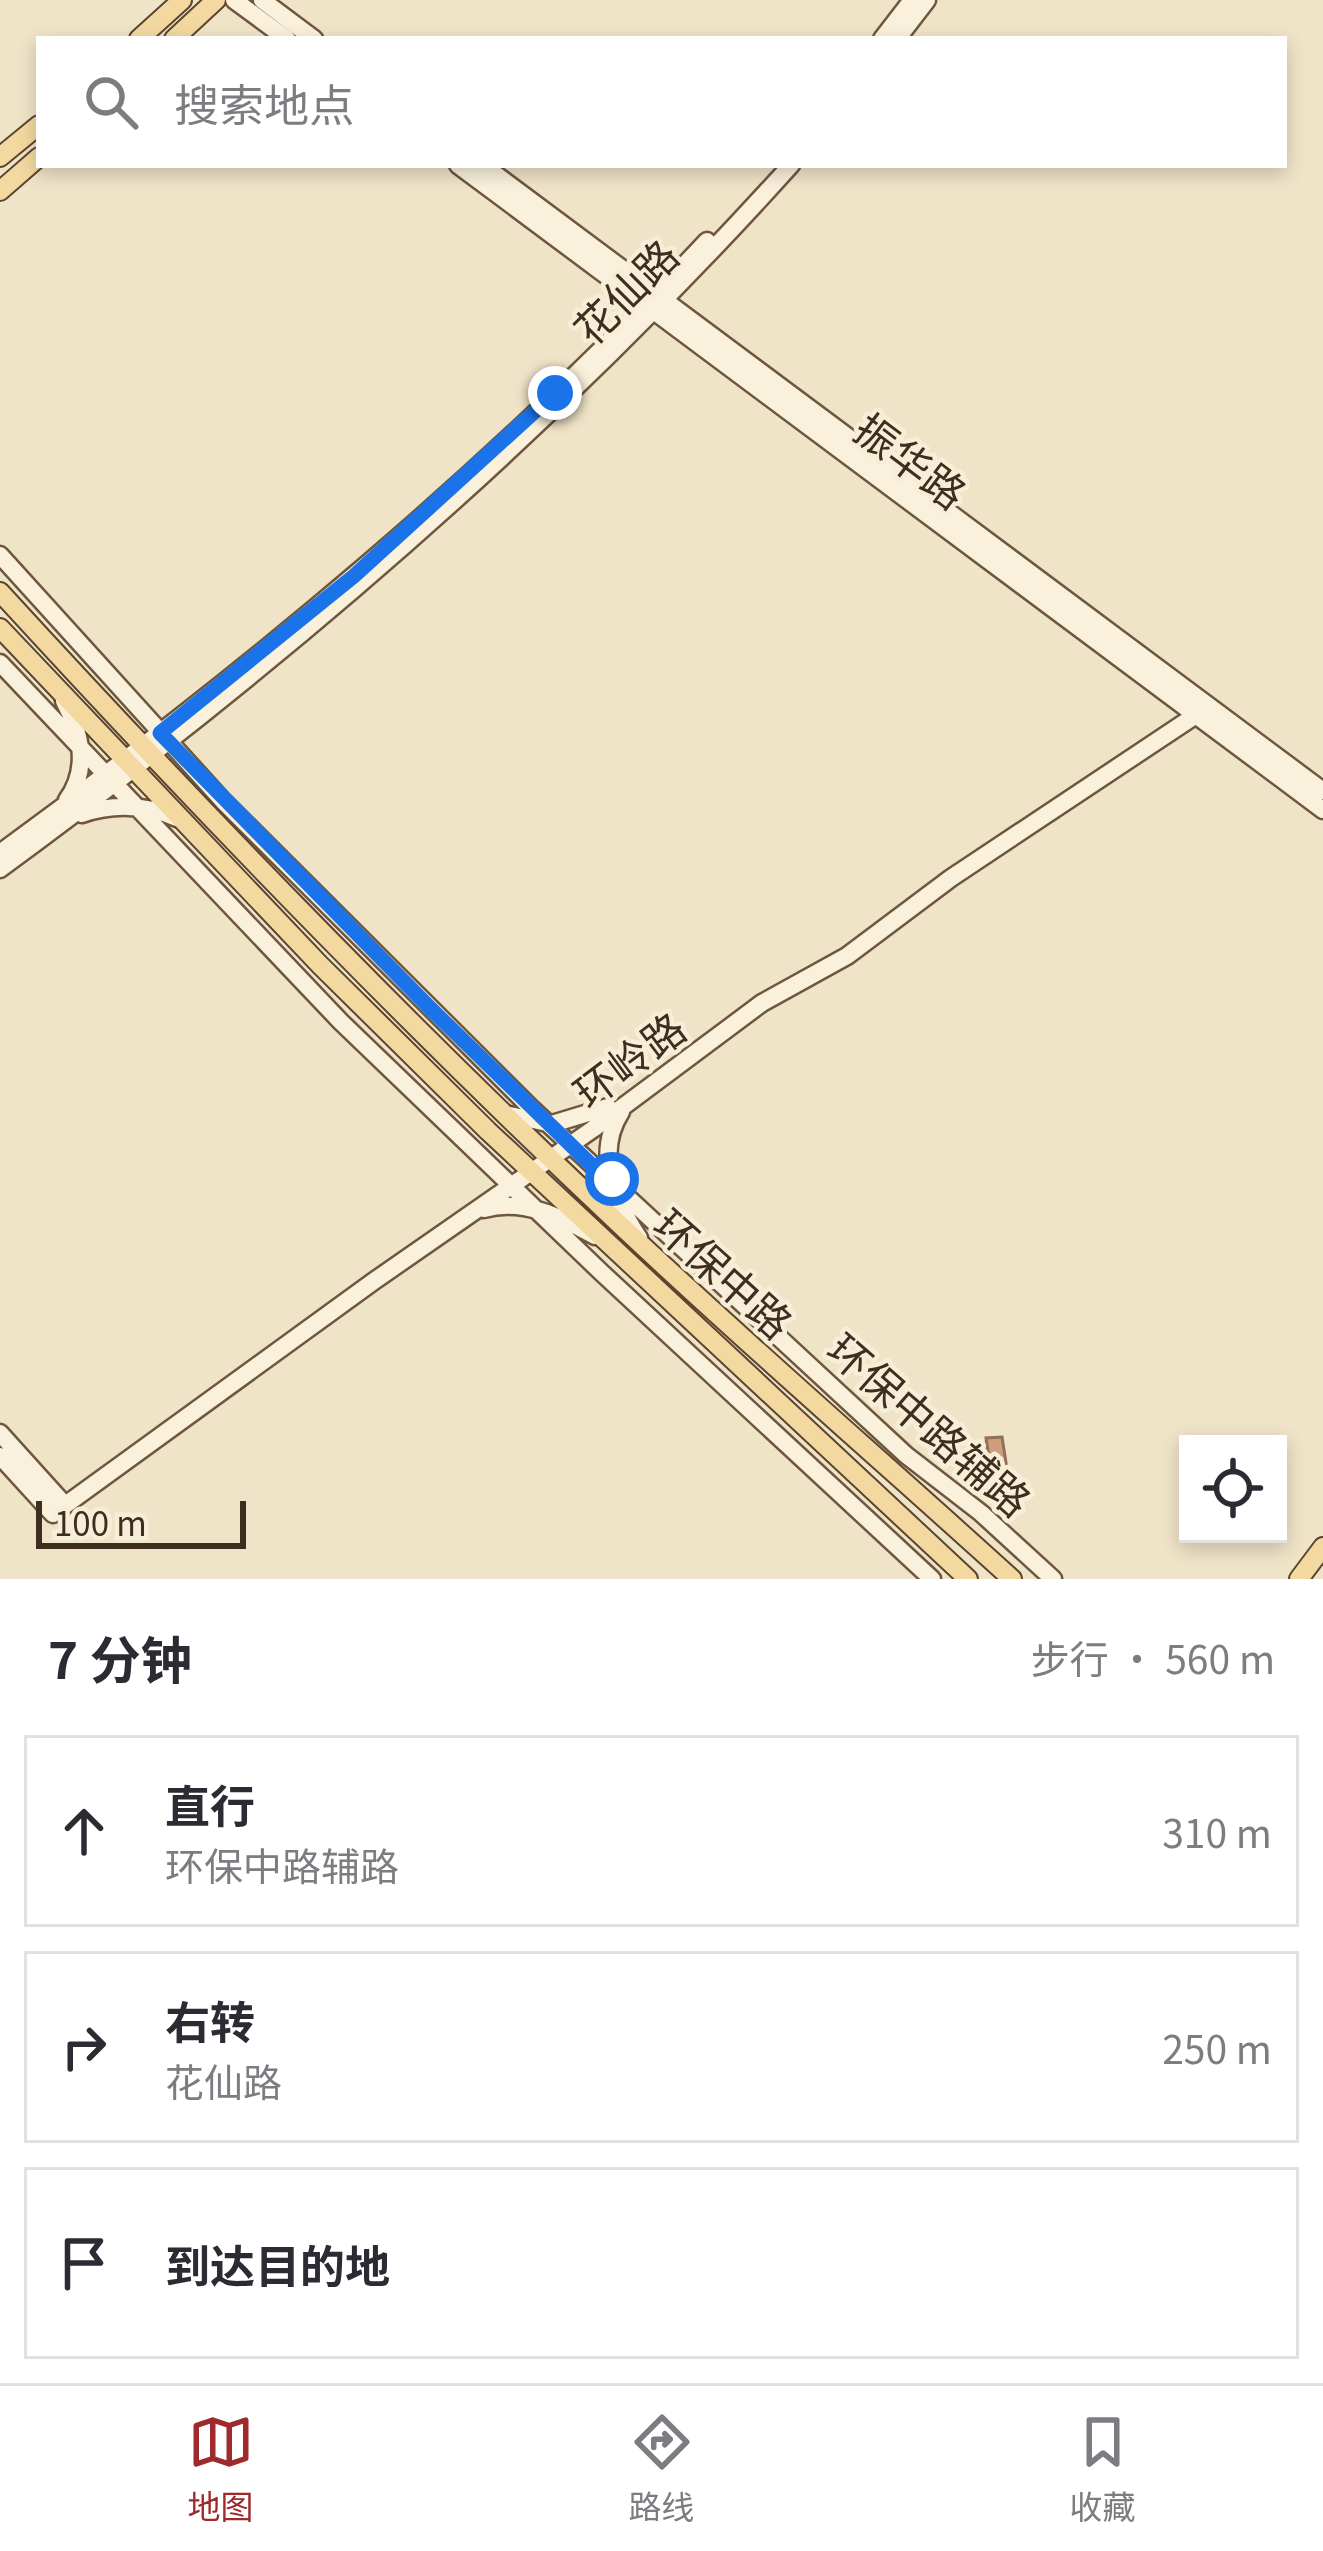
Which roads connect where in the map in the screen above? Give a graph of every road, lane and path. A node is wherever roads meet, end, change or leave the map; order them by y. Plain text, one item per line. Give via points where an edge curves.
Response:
1 (182, 0) edge
2 (217, 0) edge
3 (234, 0) edge
4 (262, 0) edge
5 (913, 0) edge
6 (927, 0) edge
7 (142, 36) edge
8 (177, 36) edge
9 (283, 36) edge
10 (310, 36) edge
11 (884, 36) edge
12 (899, 36) edge
13 (36, 127) edge
14 (0, 157) edge
15 (36, 160) edge
16 (462, 168) edge
17 (487, 168) edge
18 (773, 168) edge
19 (788, 168) edge
20 (0, 191) edge
21 (655, 303) junction
22 (0, 555) edge
23 (0, 592) edge
24 (0, 628) edge
25 (0, 663) edge
26 (90, 690) junction
27 (61, 694) junction
28 (208, 703) junction
29 (141, 712) junction
30 (1193, 713) junction
31 (164, 737) junction
32 (81, 750) junction
33 (147, 751) junction
34 (188, 763) junction
35 (128, 766) junction
36 (110, 780) junction
37 (1323, 791) edge
38 (135, 807) junction
39 (1323, 810) edge
40 (61, 816) junction
41 (210, 816) junction
42 (177, 818) junction
43 (0, 853) edge
44 (0, 869) edge
45 (629, 1102) junction
46 (608, 1106) junction
47 (504, 1114) junction
48 (548, 1124) junction
49 (488, 1131) junction
50 (566, 1142) junction
51 (547, 1155) junction
52 (528, 1169) junction
53 (504, 1179) junction
54 (614, 1187) junction
55 (474, 1206) junction
56 (536, 1210) junction
57 (604, 1242) junction
58 (646, 1249) junction
59 (0, 1433) edge
60 (0, 1456) edge
61 (41, 1479) junction
62 (87, 1480) junction
63 (56, 1507) junction
64 (1323, 1547) edge
65 (932, 1579) edge
66 (968, 1579) edge
67 (1012, 1579) edge
68 (1053, 1579) edge
69 (1298, 1579) edge

1 - 7 main road
2 - 8 main road
3 - 9 street
4 - 10 street
5 - 11 street
6 - 12 street
13 - 14 main road
15 - 20 main road
16 - 21 street, 振华路
17 - 21 street, 振华路
18 - 21 street, 花仙路
19 - 21 street, 花仙路
21 - 28 street, 花仙路 via 444,514
21 - 30 street, 振华路
21 - 37 street, 振华路
22 - 29 street, 环保中路辅路
23 - 26 main road, 环保中路
24 - 27 main road, 环保中路
25 - 32 street
26 - 29 street
26 - 33 main road, 环保中路
27 - 32 street
27 - 35 main road, 环保中路
28 - 29 street
28 - 31 street, 花仙路
28 - 34 street
29 - 31 street, 环保中路辅路
30 - 39 street, 振华路
30 - 45 street, 环岭路
30 - 46 street, 环岭路 via 842,950 756,998
31 - 33 street, 花仙路
31 - 34 street, 环保中路辅路
32 - 36 street
32 - 40 street via 78,784
33 - 35 street, 花仙路
33 - 41 main road, 环保中路
34 - 41 street
34 - 48 street, 环保中路辅路
35 - 36 street, 花仙路
35 - 42 main road, 环保中路
36 - 38 street
36 - 40 street, 花仙路
38 - 40 street
38 - 42 street
38 - 53 street
40 - 43 street, 花仙路
40 - 44 street, 花仙路
41 - 47 main road, 环保中路
42 - 49 main road, 环保中路
45 - 50 street, 环岭路
45 - 54 street via 607,1144
46 - 48 street
46 - 50 street, 环岭路
47 - 48 street
47 - 51 main road, 环保中路
48 - 50 street, 环保中路辅路
49 - 52 main road, 环保中路
49 - 53 street
50 - 51 street, 环岭路
50 - 54 street, 环保中路辅路
51 - 52 street, 环岭路
51 - 58 main road, 环保中路
52 - 53 street, 环岭路
52 - 57 main road, 环保中路
53 - 55 street, 环岭路
53 - 56 street
54 - 58 street
54 - 68 street, 环保中路辅路
55 - 56 street
55 - 62 street, 环岭路
55 - 63 street, 环岭路
56 - 57 street
56 - 65 street
57 - 66 main road, 环保中路
58 - 67 main road, 环保中路
59 - 61 street
60 - 63 street
61 - 62 street via 59,1487
61 - 63 street
62 - 63 street, 环岭路
64 - 69 main road

